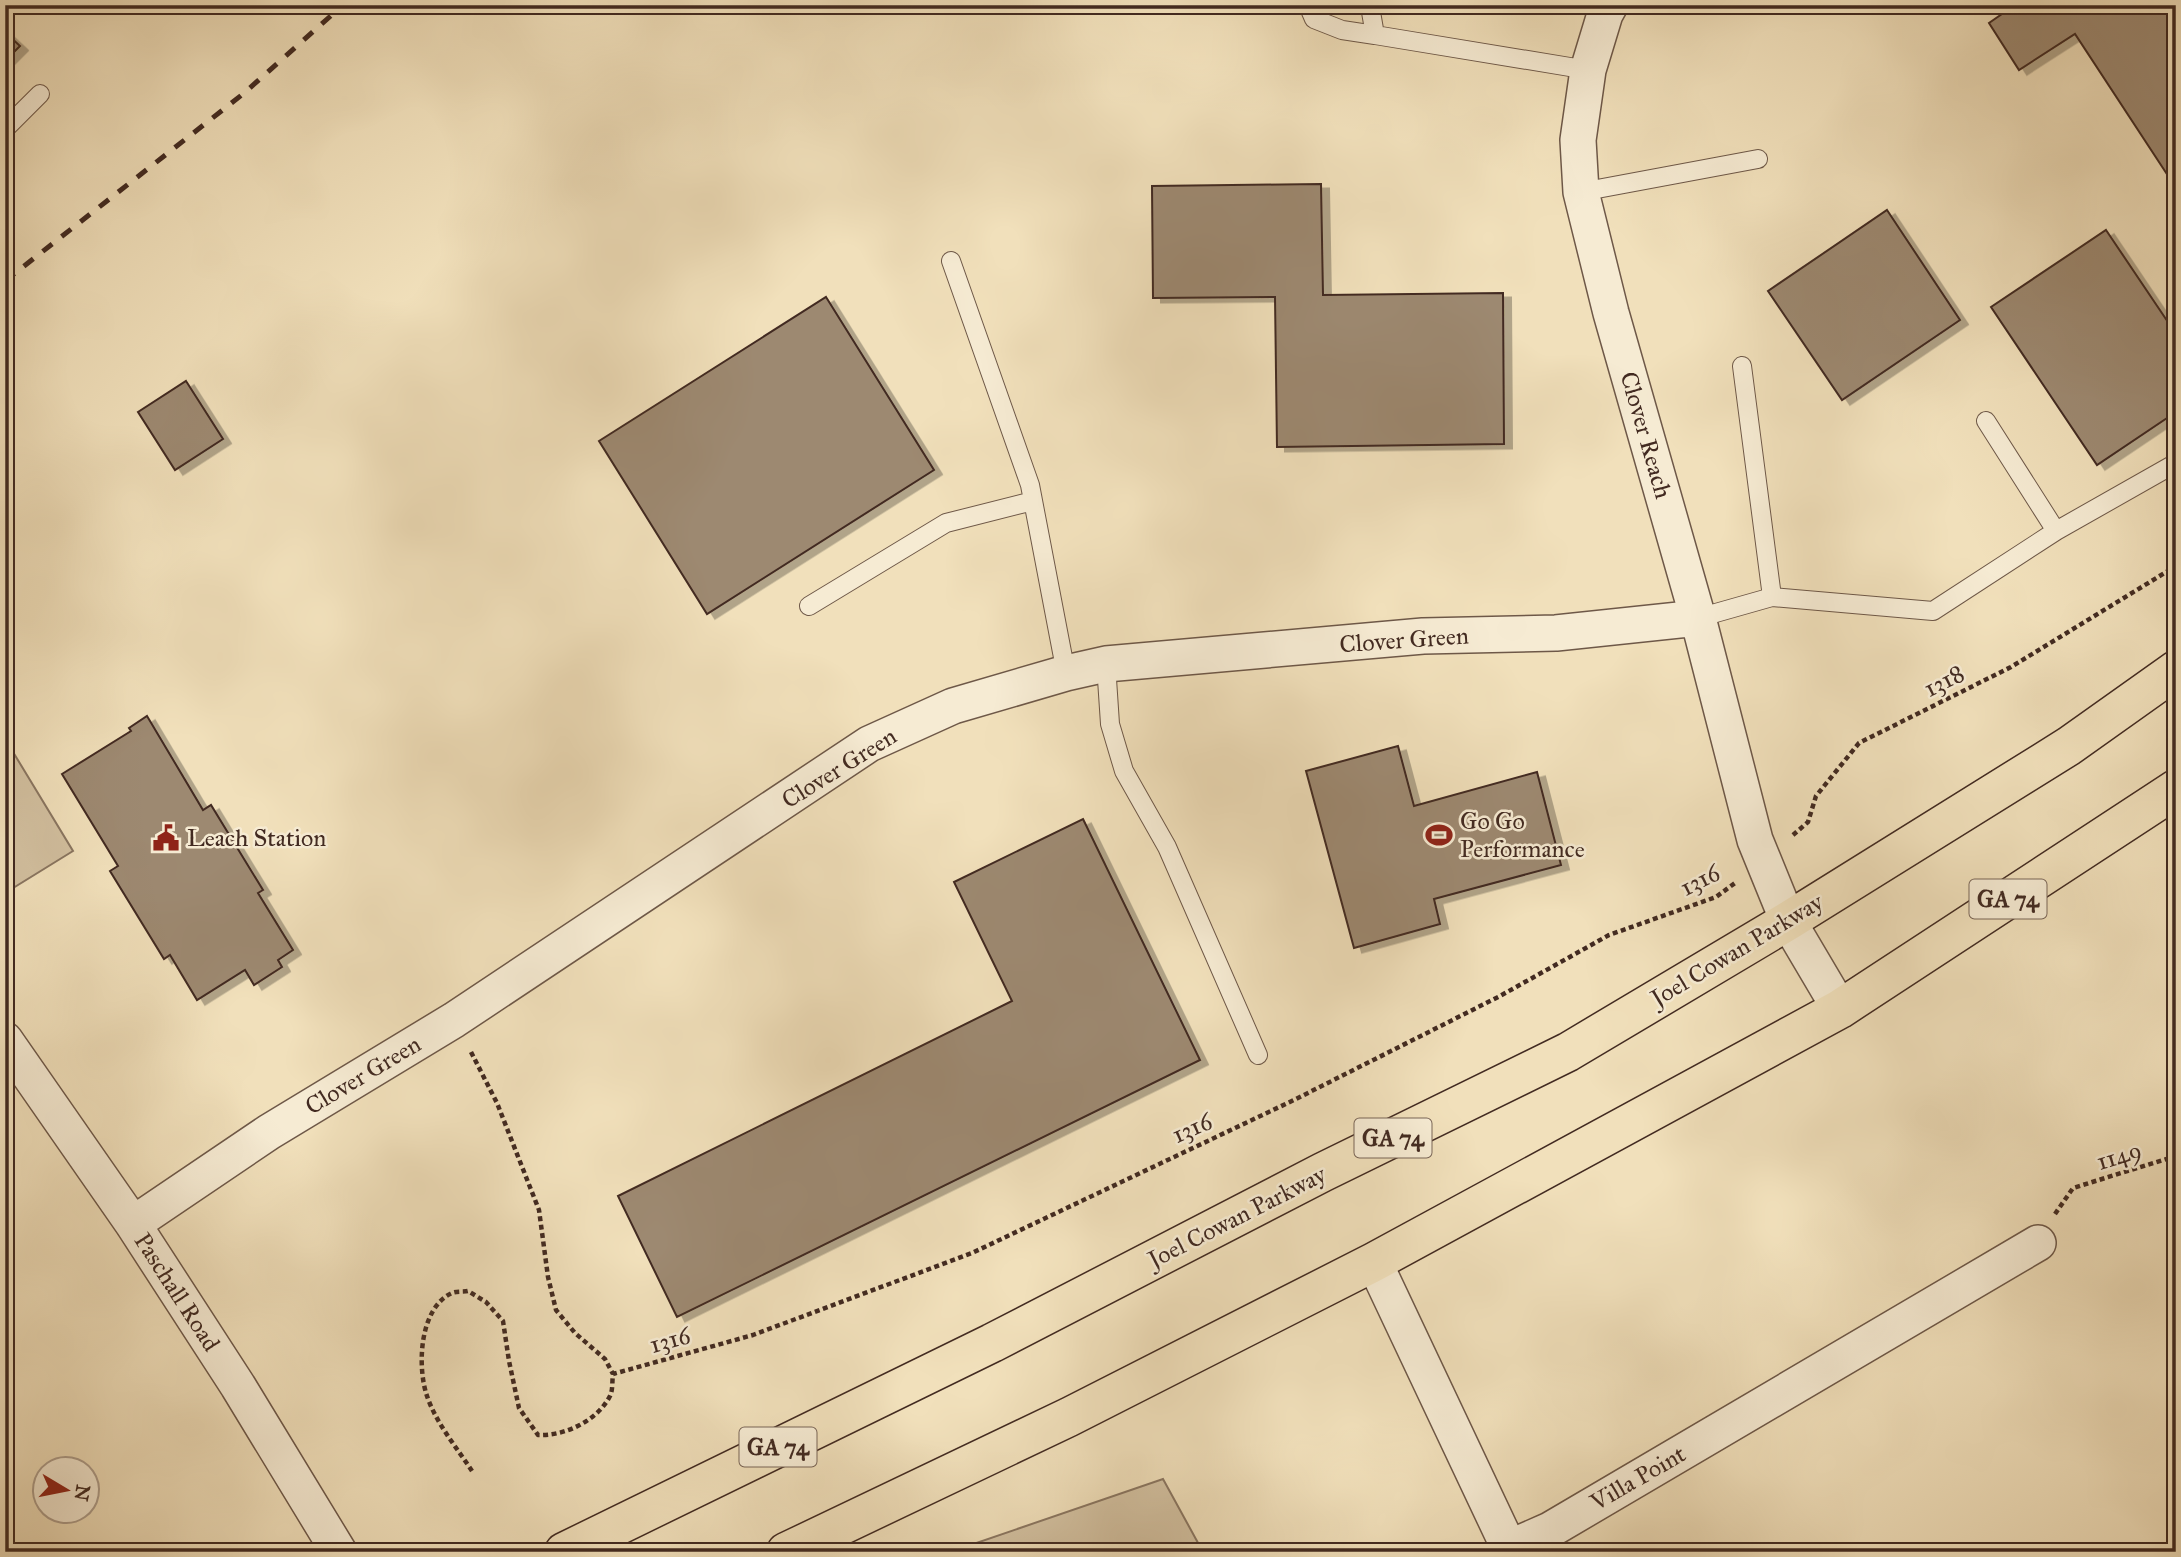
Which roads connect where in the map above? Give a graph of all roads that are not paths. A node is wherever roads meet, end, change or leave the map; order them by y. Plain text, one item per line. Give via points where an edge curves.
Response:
1 (1308, 5) edge
2 (1373, 5) edge
3 (1610, 5) edge
4 (1375, 36) junction
5 (1588, 70) junction
6 (40, 94) dead end
7 (5, 129) edge
8 (1758, 159) dead end
9 (1581, 192) junction
10 (951, 261) dead end
11 (1742, 366) dead end
12 (1986, 421) dead end
13 (2176, 463) edge
14 (1033, 501) junction
15 (2056, 531) junction
16 (1772, 597) junction
17 (809, 606) dead end
18 (1699, 618) junction
19 (1106, 664) junction
20 (2176, 670) edge
21 (1066, 673) junction
22 (2176, 789) edge
23 (1788, 921) junction
24 (1840, 1009) junction
25 (5, 1040) edge
26 (1258, 1055) dead end
27 (133, 1224) junction
28 (2038, 1243) dead end
29 (1374, 1262) junction
30 (339, 1552) edge
31 (564, 1552) edge
32 (786, 1552) edge

1 - 4 lane via 1314,19
2 - 4 lane
3 - 5 street, Clover Reach
4 - 5 lane
5 - 9 street, Clover Reach via 1578,140
6 - 7 lane
8 - 9 lane
9 - 18 street, Clover Reach
10 - 14 lane
11 - 16 lane
12 - 15 lane
13 - 15 lane
14 - 17 lane via 946,523
14 - 21 lane
15 - 16 lane via 1933,611
16 - 18 lane
18 - 19 street, Clover Green via 1556,633 1423,636
18 - 23 street, Clover Reach via 1763,862
19 - 21 street, Clover Green
19 - 26 lane via 1110,724 1124,771 1167,846
20 - 23 main road, Joel Cowan Parkway / GA 74 via 2068,746
21 - 27 street, Clover Green via 953,706 869,744 454,1020 269,1132
22 - 24 main road, GA 74
23 - 24 street, Clover Reach
23 - 31 main road, Joel Cowan Parkway / GA 74 via 1568,1052 992,1343
24 - 29 main road, GA 74
25 - 27 street, Paschall Road
27 - 30 street, Paschall Road
28 - 29 street, Villa Point via 1550,1530 1509,1548
29 - 32 main road, GA 74 via 1069,1417

